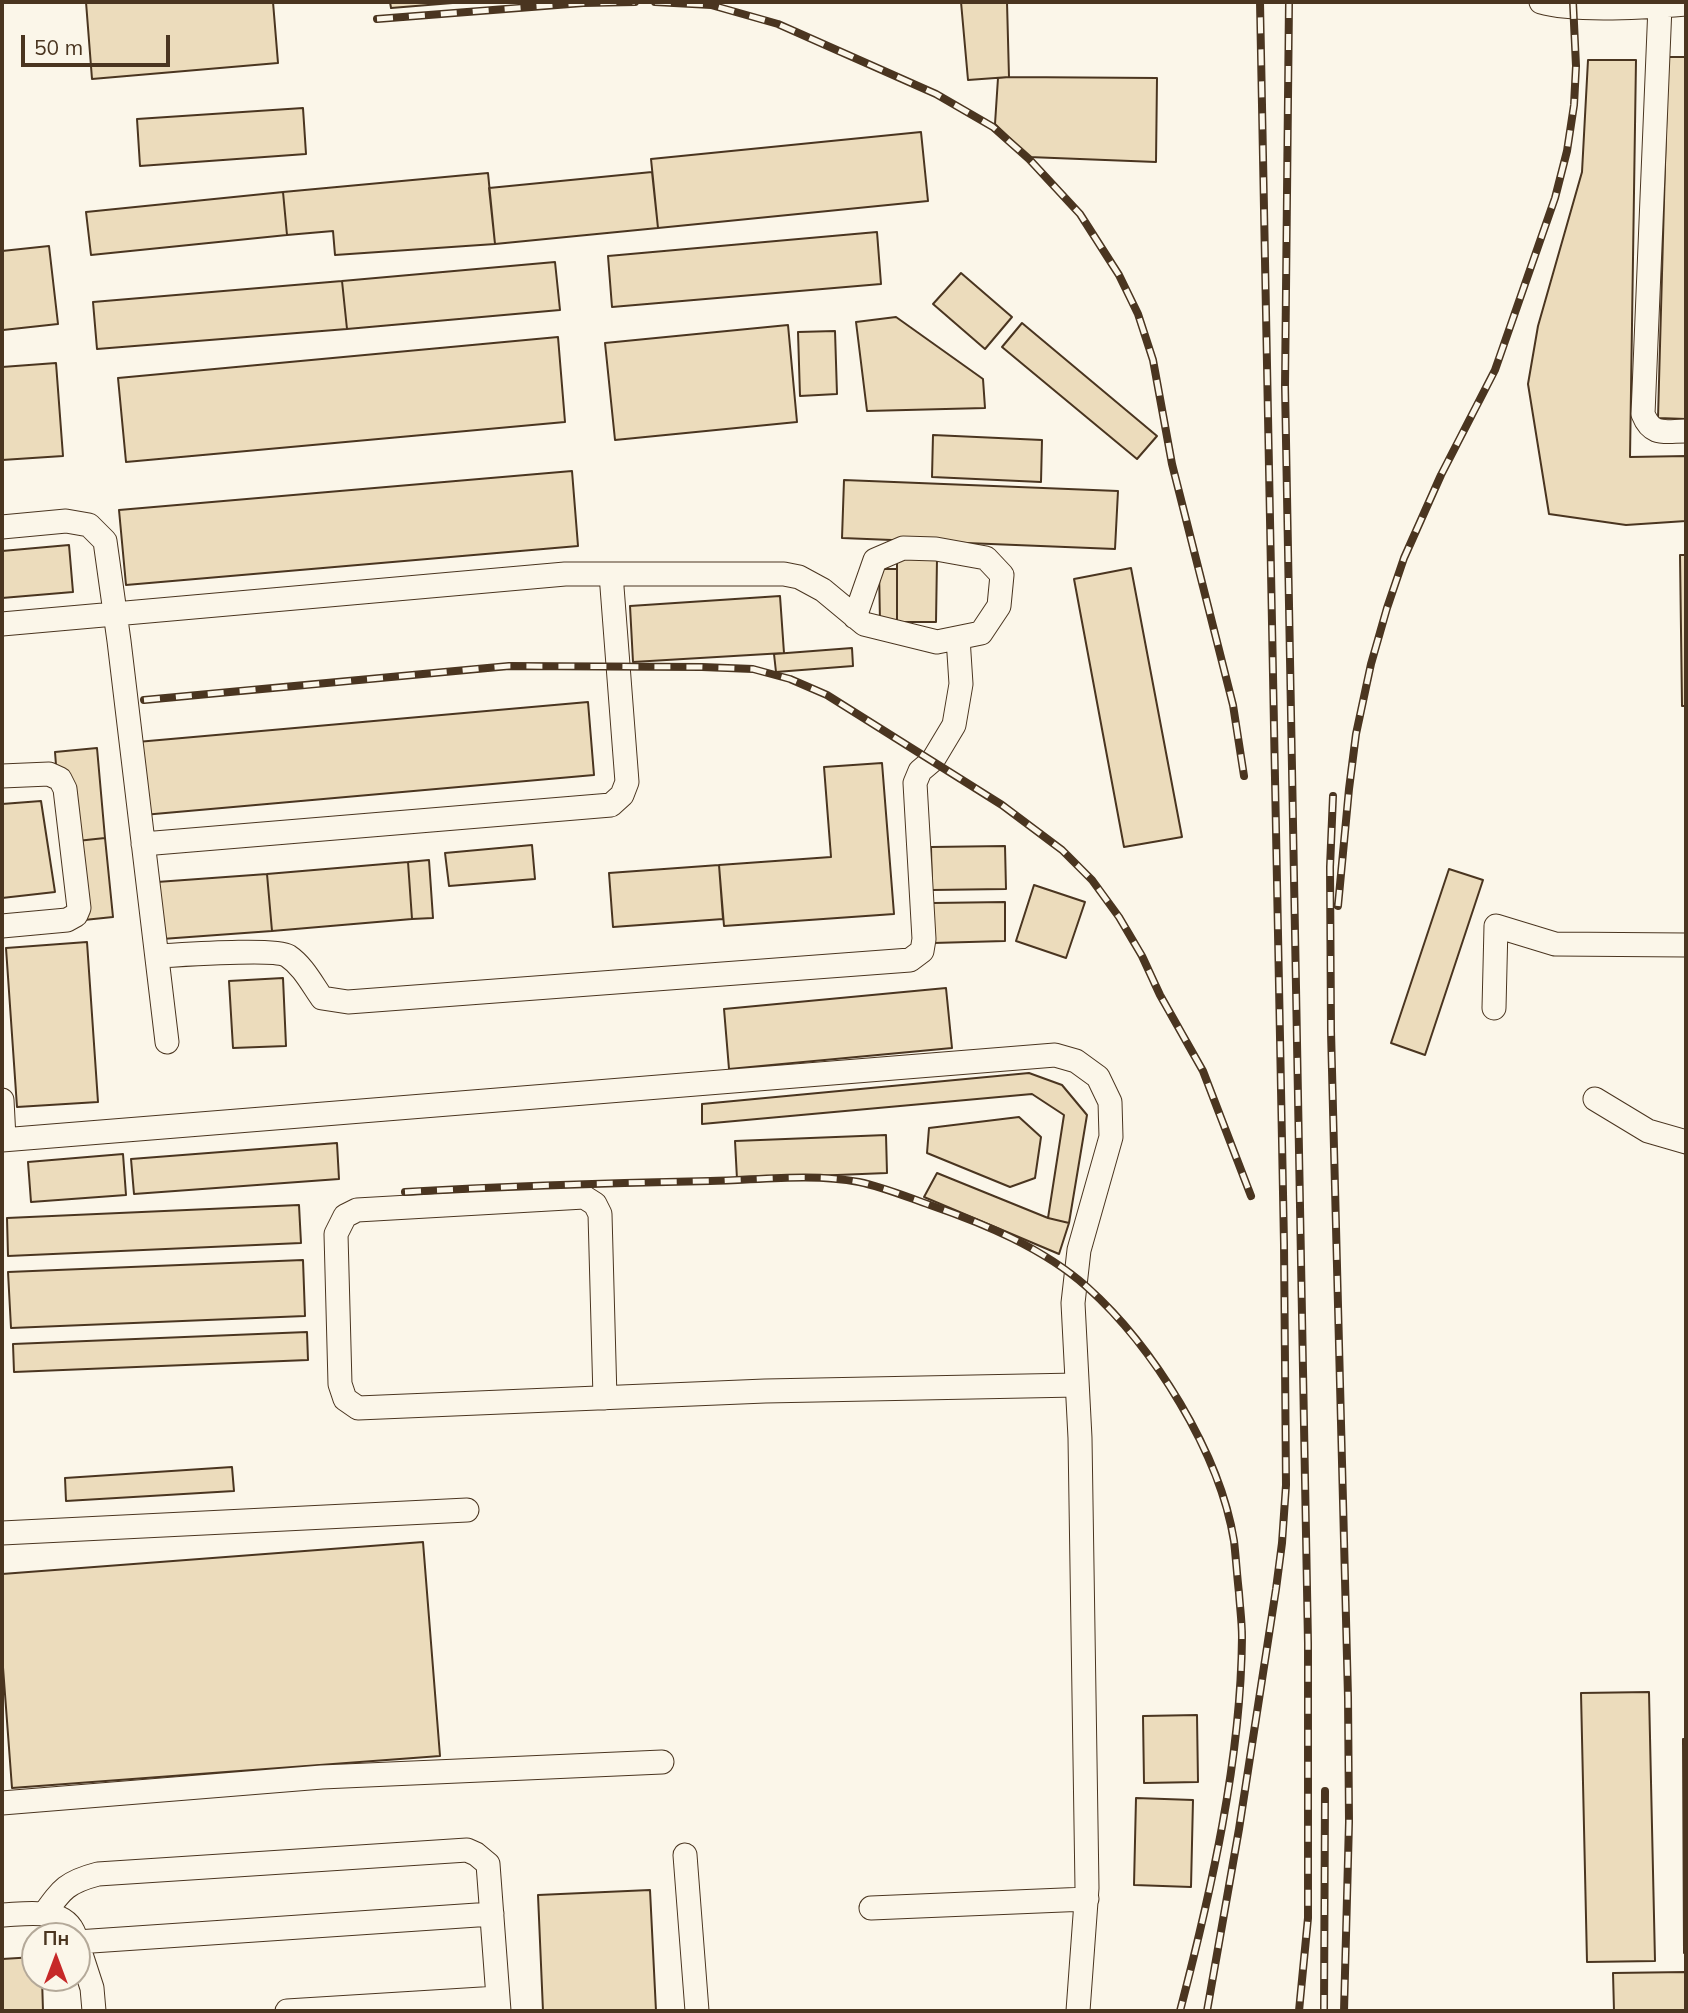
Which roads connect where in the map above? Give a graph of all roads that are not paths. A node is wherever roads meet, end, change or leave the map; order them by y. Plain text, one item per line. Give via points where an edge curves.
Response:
1 (1541, 2) edge
2 (1686, 4) edge
3 (1660, 6) junction
4 (1686, 431) edge
5 (2, 527) edge
6 (611, 574) junction
7 (116, 615) junction
8 (855, 617) junction
9 (2, 624) edge
10 (958, 638) junction
11 (2, 776) edge
12 (144, 844) junction
13 (2, 926) edge
14 (1686, 945) edge
15 (158, 956) junction
16 (1494, 1008) dead end
17 (167, 1042) dead end
18 (1595, 1099) dead end
19 (2, 1100) edge
20 (3, 1139) edge
21 (1686, 1142) edge
22 (1077, 1385) junction
23 (605, 1398) junction
24 (467, 1510) dead end
25 (2, 1533) edge
26 (662, 1762) dead end
27 (2, 1803) edge
28 (685, 1855) dead end
29 (1087, 1899) junction
30 (871, 1908) dead end
31 (44, 1914) junction
32 (492, 1914) junction
33 (2, 1915) edge
34 (66, 1922) edge
35 (498, 2005) edge
36 (94, 2011) edge
37 (287, 2011) edge
38 (698, 2011) edge
39 (1078, 2011) edge

1 - 3 lane
2 - 3 lane
3 - 4 lane via 1643,414 1656,431
5 - 7 lane via 66,521 89,525 105,541
6 - 7 lane via 565,574
6 - 8 lane via 792,575 823,590
6 - 12 lane via 627,782 611,805
7 - 9 lane
7 - 12 lane
8 - 10 lane via 864,624 937,642
8 - 10 lane via 874,560 903,548 986,558 1002,575 999,606 981,633
10 - 15 lane via 961,684 954,724 915,783 924,939 922,951 910,960 348,1002 322,998 300,966 285,954
11 - 13 lane via 49,774 60,779 79,908 67,920
12 - 15 lane
14 - 16 lane via 1555,944 1496,926
15 - 17 lane
18 - 21 lane via 1648,1131
19 - 20 lane
20 - 22 lane via 1055,1055 1076,1061 1098,1077 1110,1102 1111,1137 1079,1250 1073,1303
22 - 23 lane
22 - 29 lane
23 - 23 lane via 600,1214 595,1204 584,1197 357,1210 345,1216 336,1234 340,1384 345,1399 358,1408
24 - 25 lane
26 - 27 lane via 322,1777
28 - 38 lane
29 - 30 lane
29 - 39 lane
31 - 32 lane via 62,1889 99,1874 467,1850 488,1864
31 - 33 lane
31 - 34 lane
32 - 35 lane
32 - 36 lane via 77,1942 92,1988
35 - 37 lane

